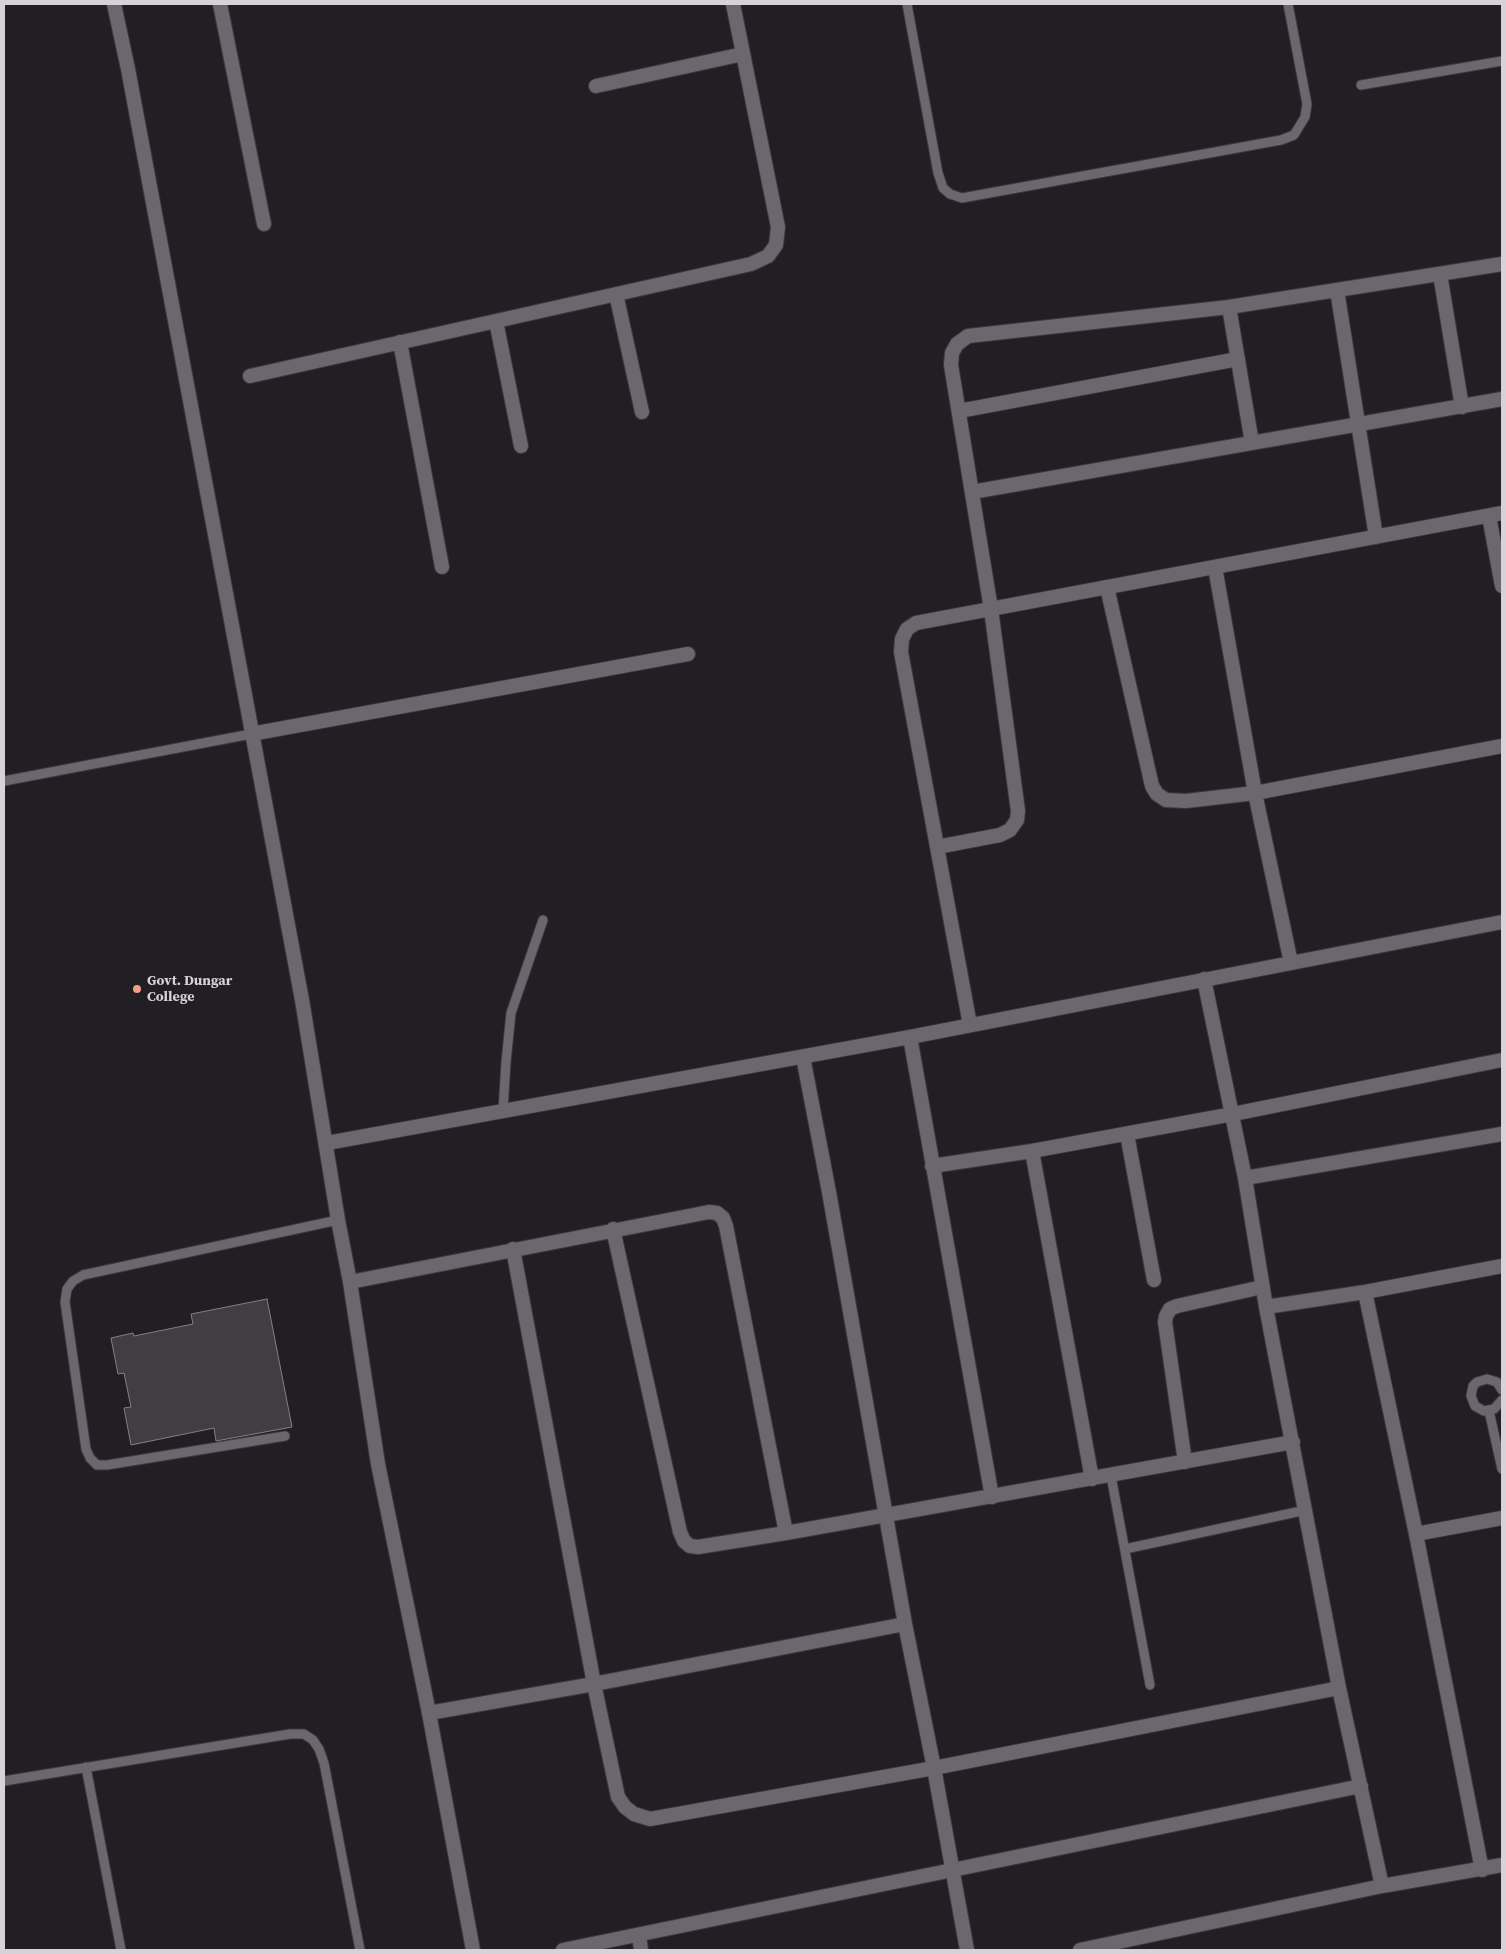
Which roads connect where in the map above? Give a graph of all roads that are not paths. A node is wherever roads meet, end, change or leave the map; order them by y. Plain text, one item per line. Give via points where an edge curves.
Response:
1 (114, 4) edge
2 (220, 4) edge
3 (733, 4) edge
4 (907, 4) edge
5 (1288, 4) edge
6 (743, 54) junction
7 (1502, 61) edge
8 (1361, 85) dead end
9 (596, 86) dead end
10 (264, 224) dead end
11 (1502, 264) edge
12 (1440, 274) junction
13 (1337, 290) junction
14 (616, 294) junction
15 (1229, 306) junction
16 (496, 321) junction
17 (400, 342) junction
18 (1238, 359) junction
19 (250, 376) dead end
20 (1502, 399) edge
21 (1462, 407) junction
22 (959, 411) junction
23 (642, 412) dead end
24 (1358, 425) junction
25 (1252, 443) junction
26 (521, 446) dead end
27 (972, 492) junction
28 (1496, 515) edge
29 (1376, 537) junction
30 (442, 567) dead end
31 (1215, 567) junction
32 (1502, 586) edge
33 (1107, 587) junction
34 (990, 609) junction
35 (688, 654) dead end
36 (252, 734) junction
37 (1502, 746) edge
38 (4, 781) edge
39 (1255, 792) junction
40 (937, 847) junction
41 (543, 920) dead end
42 (1502, 922) edge
43 (1292, 963) junction
44 (1204, 979) junction
45 (970, 1026) junction
46 (910, 1037) junction
47 (803, 1057) junction
48 (1502, 1060) edge
49 (503, 1111) junction
50 (1232, 1114) junction
51 (1127, 1134) junction
52 (1502, 1134) edge
53 (327, 1143) junction
54 (1032, 1151) junction
55 (932, 1166) junction
56 (1245, 1178) junction
57 (338, 1220) junction
58 (613, 1230) junction
59 (513, 1249) junction
60 (1502, 1266) edge
61 (1154, 1280) dead end
62 (350, 1282) junction
63 (1262, 1287) junction
64 (1365, 1292) junction
65 (1266, 1307) junction
66 (1502, 1390) edge
67 (1502, 1400) edge
68 (1489, 1411) junction
69 (284, 1436) dead end
70 (1293, 1442) junction
71 (1185, 1462) junction
72 (1502, 1469) edge
73 (1111, 1476) junction
74 (1092, 1479) junction
75 (992, 1497) junction
76 (1306, 1510) junction
77 (887, 1515) junction
78 (1502, 1518) edge
79 (786, 1532) junction
80 (1416, 1534) junction
81 (1125, 1549) junction
82 (905, 1624) junction
83 (594, 1684) junction
84 (1150, 1685) dead end
85 (1339, 1688) junction
86 (429, 1713) junction
87 (86, 1767) junction
88 (934, 1768) junction
89 (4, 1781) edge
90 (1361, 1786) junction
91 (1502, 1865) edge
92 (953, 1869) junction
93 (1482, 1870) junction
94 (1382, 1886) junction
95 (639, 1936) junction
96 (121, 1950) edge
97 (360, 1950) edge
98 (473, 1950) edge
99 (563, 1950) edge
100 (642, 1950) edge
101 (967, 1950) edge
102 (1080, 1950) edge

1 - 36 street
2 - 10 street
3 - 6 street
4 - 5 lane via 938,173 943,188 962,198 1282,140 1294,135 1305,117 1307,104
6 - 9 street
6 - 14 street via 778,227 776,245 768,256 752,264
7 - 8 lane
11 - 12 street
12 - 13 street
12 - 21 street
13 - 15 street
13 - 24 street
14 - 16 street
14 - 23 street
15 - 18 street
15 - 22 street via 968,336 957,344 952,353
16 - 17 street
16 - 26 street
17 - 19 street
17 - 30 street
18 - 22 street
18 - 25 street
20 - 21 street
21 - 24 street
22 - 27 street
24 - 25 street
24 - 29 street
25 - 27 street
27 - 34 street
28 - 29 street
28 - 32 street
29 - 31 street
31 - 33 street
31 - 39 street
33 - 34 street
33 - 39 street via 1152,786 1157,794 1166,800 1186,801
34 - 40 street via 1017,820 1010,830 1000,835
34 - 40 street via 916,623 907,629 902,639 901,652
35 - 36 street
36 - 38 lane
36 - 53 street
37 - 39 street
39 - 43 street
40 - 45 street
41 - 49 lane via 512,1013
42 - 43 street
43 - 44 street
44 - 45 street
44 - 50 street
45 - 46 street
46 - 47 street
46 - 55 street
47 - 49 street
47 - 77 street
48 - 50 street
49 - 53 street
50 - 51 street
50 - 56 street
51 - 54 street
51 - 61 street
52 - 56 street
53 - 57 street
54 - 55 street
54 - 74 street
55 - 75 street
56 - 63 street
57 - 62 street
57 - 69 lane via 83,1276 67,1289 65,1302 86,1450 97,1465 107,1466
58 - 59 street
58 - 79 street via 684,1541 698,1548
58 - 79 street via 709,1212 724,1218
59 - 62 street
59 - 83 street
60 - 64 street
62 - 86 street via 378,1464
63 - 65 street
63 - 71 street via 1177,1306 1166,1316
64 - 65 street
64 - 80 street
65 - 70 street
66 - 68 lane via 1492,1379 1482,1380 1474,1386 1471,1396 1475,1406
67 - 68 lane via 1499,1406
68 - 72 lane
70 - 71 street
70 - 76 street
71 - 73 street
73 - 74 street
73 - 81 lane
74 - 75 street
75 - 77 street
76 - 81 lane
76 - 85 street
77 - 79 street
77 - 82 street
78 - 80 street
80 - 93 street
81 - 84 lane
82 - 83 street
82 - 88 street
83 - 86 street
83 - 88 street via 618,1797 634,1814 650,1819
85 - 88 street
85 - 90 street
86 - 98 street
87 - 89 lane
87 - 96 lane
87 - 97 lane via 290,1734 304,1734 313,1740 324,1763
88 - 92 street
90 - 92 street
90 - 94 street
91 - 93 street
92 - 95 street
92 - 101 street
93 - 94 street
94 - 102 street
95 - 99 street
95 - 100 street

